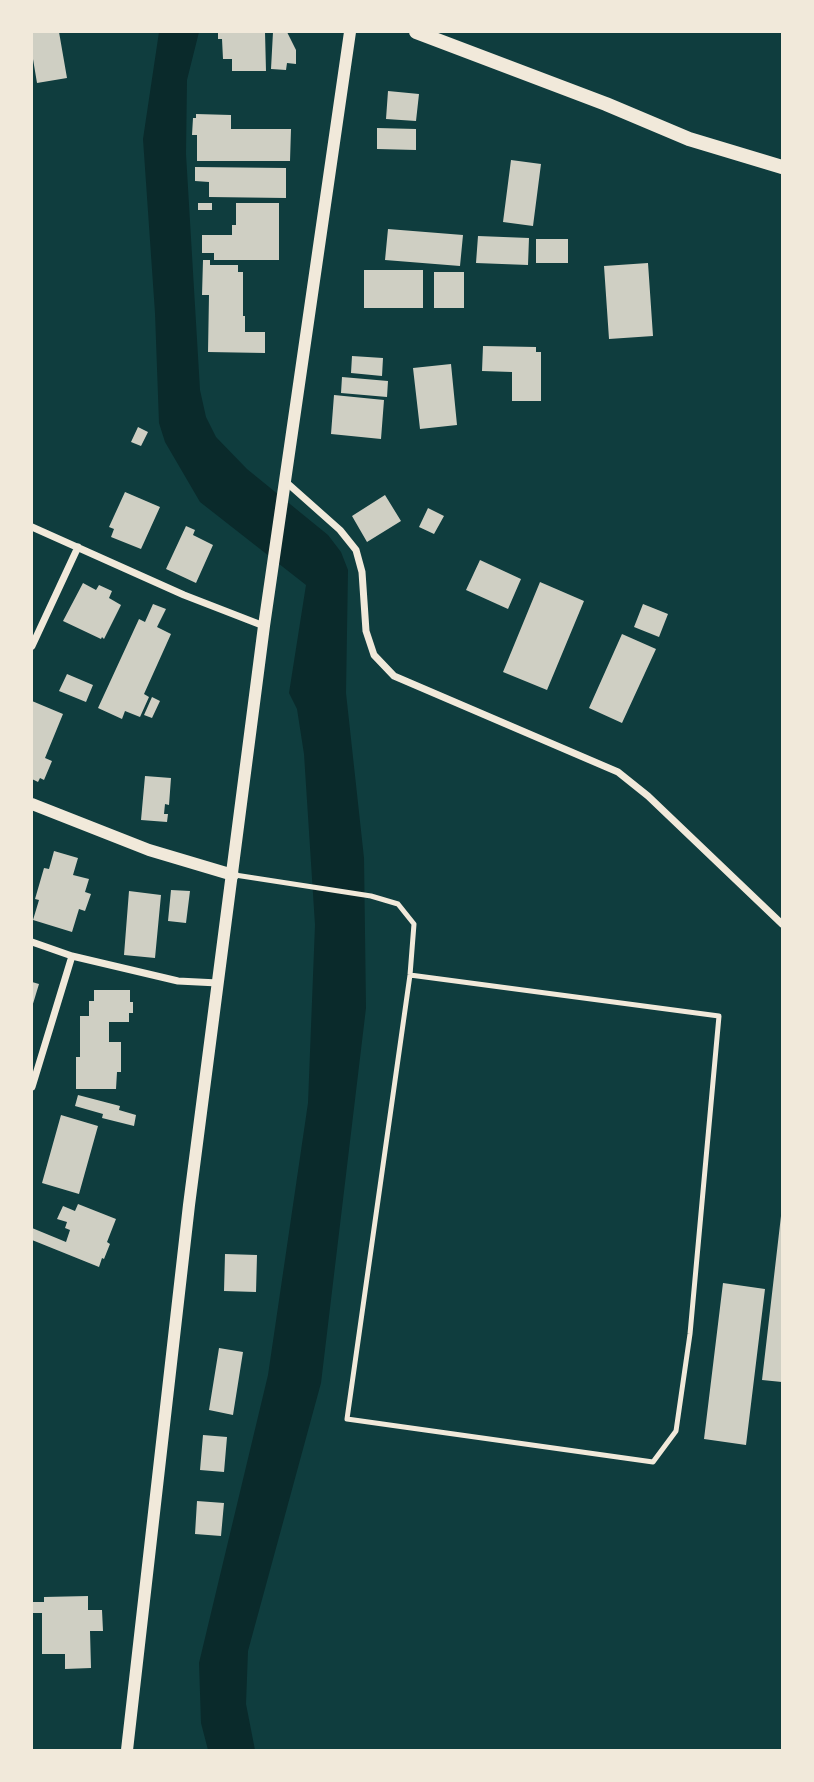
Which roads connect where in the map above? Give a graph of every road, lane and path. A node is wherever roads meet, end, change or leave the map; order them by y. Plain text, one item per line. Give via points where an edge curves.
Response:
1 (350, 32) edge
2 (416, 32) edge
3 (782, 167) edge
4 (286, 482) junction
5 (32, 527) edge
6 (78, 547) junction
7 (264, 626) junction
8 (32, 646) edge
9 (32, 804) edge
10 (233, 875) junction
11 (782, 925) edge
12 (32, 942) edge
13 (72, 956) junction
14 (410, 975) junction
15 (219, 983) junction
16 (32, 1087) edge
17 (127, 1751) edge

1 - 4 street
2 - 3 main road via 689,139
4 - 7 street
4 - 11 street via 356,550 366,631 374,655 394,676 618,772
5 - 6 street
6 - 7 street
6 - 8 street
7 - 10 street
9 - 10 street via 149,850
10 - 14 lane via 398,904 414,924
10 - 15 street
12 - 13 street
13 - 15 street via 178,981
13 - 16 street
14 - 14 lane via 719,1016 690,1334 676,1431 653,1462 347,1419
15 - 17 street

